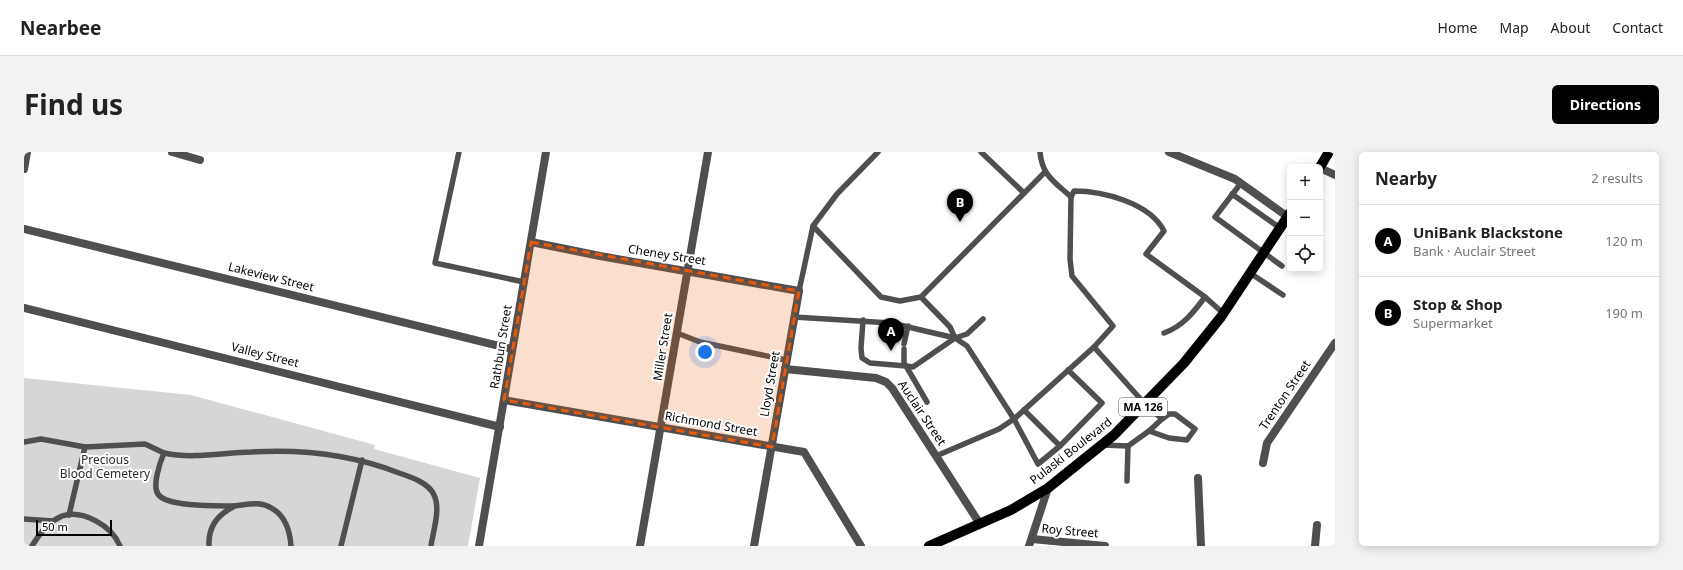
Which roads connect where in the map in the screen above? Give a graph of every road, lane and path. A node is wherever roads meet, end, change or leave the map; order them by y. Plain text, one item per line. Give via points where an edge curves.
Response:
1 (27, 152) edge
2 (172, 152) edge
3 (459, 152) edge
4 (546, 152) edge
5 (708, 152) edge
6 (878, 152) edge
7 (981, 152) edge
8 (1040, 152) edge
9 (1169, 152) edge
10 (1329, 152) edge
11 (200, 160) dead end
12 (1322, 164) edge
13 (24, 169) edge
14 (1323, 169) edge
15 (1045, 172) junction
16 (1335, 175) edge
17 (1241, 183) junction
18 (1024, 193) junction
19 (1232, 194) junction
20 (1071, 197) junction
21 (1287, 214) edge
22 (1287, 218) edge
23 (812, 226) junction
24 (1280, 228) junction
25 (24, 229) edge
26 (531, 242) junction
27 (1264, 252) junction
28 (1282, 266) dead end
29 (688, 271) junction
30 (1250, 273) junction
31 (524, 282) junction
32 (799, 291) junction
33 (1283, 295) dead end
34 (921, 297) junction
35 (1205, 297) junction
36 (24, 308) edge
37 (1223, 314) junction
38 (794, 317) junction
39 (983, 319) dead end
40 (863, 320) junction
41 (908, 326) junction
42 (677, 332) junction
43 (1164, 333) dead end
44 (955, 338) junction
45 (1335, 343) edge
46 (1094, 347) junction
47 (512, 349) junction
48 (786, 365) junction
49 (906, 366) junction
50 (1068, 370) junction
51 (504, 400) junction
52 (927, 402) dead end
53 (1145, 404) junction
54 (1024, 410) junction
55 (1162, 419) junction
56 (1014, 420) junction
57 (500, 427) junction
58 (662, 427) junction
59 (1150, 431) junction
60 (24, 442) edge
61 (1102, 444) junction
62 (1060, 446) junction
63 (1128, 446) junction
64 (85, 447) junction
65 (772, 447) junction
66 (164, 453) junction
67 (936, 456) junction
68 (362, 460) junction
69 (1263, 463) dead end
70 (1198, 478) dead end
71 (1127, 481) dead end
72 (1048, 488) junction
73 (235, 506) junction
74 (69, 515) junction
75 (24, 519) edge
76 (53, 521) junction
77 (980, 524) junction
78 (1317, 525) dead end
79 (1031, 542) edge
80 (32, 546) edge
81 (120, 546) edge
82 (209, 546) edge
83 (291, 546) edge
84 (341, 546) edge
85 (431, 546) edge
86 (479, 546) edge
87 (640, 546) edge
88 (754, 546) edge
89 (861, 546) edge
90 (929, 546) edge
91 (1105, 546) edge
92 (1200, 546) edge
93 (1315, 546) edge

1 - 13 street
2 - 11 street
3 - 31 lane via 435,264
4 - 26 street, Rathbun Street
5 - 29 street, Miller Street
6 - 23 lane via 837,194
7 - 18 lane
8 - 15 lane
9 - 17 street via 1212,168
10 - 12 main road
14 - 16 street
15 - 18 lane
15 - 20 lane
17 - 19 lane
17 - 21 street
18 - 34 lane
19 - 24 lane
19 - 27 lane via 1215,217
20 - 35 lane via 1074,191 1091,191 1113,196 1159,221 1164,230 1146,254
20 - 46 lane via 1072,276 1113,326
22 - 24 main road, Pulaski Boulevard / MA 126
23 - 32 lane, Lloyd Street
23 - 34 lane via 881,297 900,301
24 - 27 main road, Pulaski Boulevard / MA 126
25 - 47 street, Lakeview Street
26 - 29 street, Cheney Street
26 - 31 street, Rathbun Street
27 - 28 lane
27 - 30 main road, Pulaski Boulevard / MA 126
29 - 32 street, Cheney Street
29 - 42 street, Miller Street
30 - 33 lane
30 - 37 main road, Pulaski Boulevard / MA 126
31 - 47 street, Rathbun Street
32 - 38 street, Lloyd Street
34 - 44 lane via 950,327
35 - 37 lane
35 - 43 lane via 1190,317
36 - 57 street, Valley Street
37 - 53 main road, Pulaski Boulevard / MA 126 via 1184,363
38 - 40 lane
38 - 48 street, Lloyd Street
39 - 44 lane via 967,334
40 - 41 lane
40 - 49 lane via 862,358 870,363
41 - 44 lane
41 - 49 lane via 903,360
42 - 48 lane via 700,342
42 - 58 street, Miller Street
44 - 49 lane via 913,367
44 - 56 lane via 967,346
45 - 69 street, Trenton Street via 1267,443
46 - 50 lane
46 - 53 lane
47 - 51 street, Rathbun Street
48 - 65 street, Lloyd Street
48 - 67 street, Auclair Street via 886,382
49 - 52 lane
50 - 54 lane
50 - 62 lane via 1102,403
51 - 57 street, Rathbun Street
51 - 58 street, Richmond Street
53 - 55 lane
53 - 61 main road, Pulaski Boulevard / MA 126
54 - 56 lane
54 - 62 lane
55 - 59 lane
55 - 59 lane via 1169,414 1175,414 1195,429 1187,440 1169,438
56 - 62 lane via 1038,464
56 - 67 lane
57 - 86 street, Rathbun Street
58 - 65 street, Richmond Street
58 - 87 street, Miller Street
59 - 63 lane
60 - 64 lane via 41,439
61 - 63 lane
61 - 72 main road, Pulaski Boulevard / MA 126
63 - 71 lane
64 - 66 lane via 145,444
64 - 74 lane
65 - 88 street, Lloyd Street
65 - 89 street, Richmond Street via 804,452
66 - 68 lane via 200,456 312,451
66 - 73 lane via 156,491 163,499 201,505
67 - 77 street, Auclair Street
68 - 84 lane
68 - 85 lane via 411,477 429,488 436,505
70 - 92 street
72 - 77 main road, Pulaski Boulevard / MA 126 via 1011,510
72 - 79 street
73 - 82 lane via 216,519 211,528
73 - 83 lane via 253,503 272,508 287,526
74 - 76 lane
74 - 81 lane via 100,522 110,530
75 - 76 lane
76 - 80 lane via 40,533
77 - 90 main road, Pulaski Boulevard / MA 126
78 - 93 street
79 - 91 street, Roy Street

